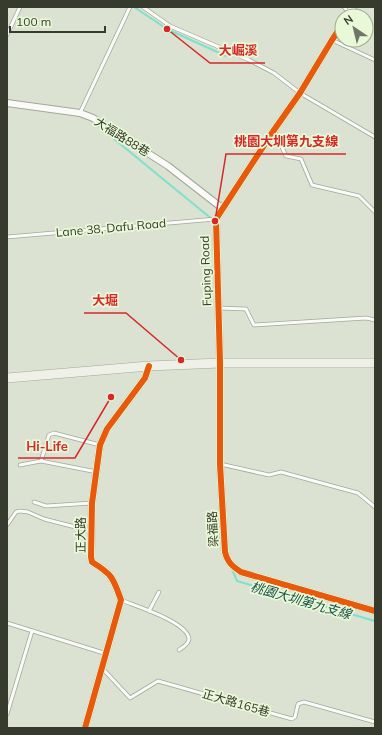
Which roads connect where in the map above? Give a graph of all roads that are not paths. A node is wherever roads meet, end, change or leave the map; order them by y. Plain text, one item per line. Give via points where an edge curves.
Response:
1 (20, 7) edge
2 (130, 7) edge
3 (143, 7) edge
4 (7, 35) edge
5 (334, 37) edge
6 (332, 40) junction
7 (375, 60) edge
8 (300, 93) junction
9 (7, 103) edge
10 (80, 113) junction
11 (274, 130) junction
12 (375, 137) edge
13 (222, 208) junction
14 (375, 212) edge
15 (216, 219) junction
16 (7, 236) edge
17 (218, 308) junction
18 (375, 320) edge
19 (218, 363) junction
20 (375, 363) edge
21 (149, 366) junction
22 (7, 378) edge
23 (100, 445) junction
24 (41, 461) junction
25 (220, 464) junction
26 (20, 465) dead end
27 (97, 472) junction
28 (34, 502) dead end
29 (92, 503) junction
30 (375, 506) edge
31 (7, 525) edge
32 (92, 531) junction
33 (159, 592) dead end
34 (121, 600) junction
35 (149, 611) junction
36 (375, 611) edge
37 (7, 623) edge
38 (32, 631) junction
39 (180, 650) dead end
40 (107, 654) junction
41 (103, 668) junction
42 (7, 714) edge
43 (375, 722) edge
44 (85, 728) edge

1 - 4 lane
2 - 10 lane
3 - 8 lane via 170,26 274,73
5 - 6 street, Fuping Road
6 - 7 lane
6 - 8 street, Fuping Road
8 - 11 street, Fuping Road
8 - 12 lane
9 - 10 street, 大福路88巷
10 - 13 street, 大福路88巷 via 93,118 168,166
11 - 13 street, Fuping Road
11 - 14 lane via 286,156 301,159 312,185 359,196
13 - 15 street, Fuping Road
15 - 16 lane, Lane 38, Dafu Road
15 - 17 street, Fuping Road
17 - 18 lane via 246,309 254,325 366,318
17 - 19 street, Fuping Road
19 - 20 main road
19 - 21 main road
19 - 25 street, 梁福路
21 - 22 main road
21 - 23 street, 正大路 via 145,378 107,429
23 - 24 lane via 54,433 49,435
23 - 27 street, 正大路
24 - 26 lane
24 - 27 lane
25 - 30 lane via 269,475 281,472 358,493
25 - 36 street, 梁福路 via 225,552 232,566 241,572
27 - 29 street, 正大路
28 - 29 lane via 46,506
29 - 32 street, 正大路
31 - 32 lane via 16,512 20,511
32 - 34 street, 正大路 via 92,562 108,572
33 - 35 lane
34 - 35 lane
34 - 40 street
35 - 39 lane via 180,626 187,633 188,644
37 - 38 lane
38 - 40 lane
38 - 42 lane
40 - 41 street
41 - 43 lane, 正大路165巷 via 130,698 158,681 292,719 295,717 298,704 304,702
41 - 44 street

